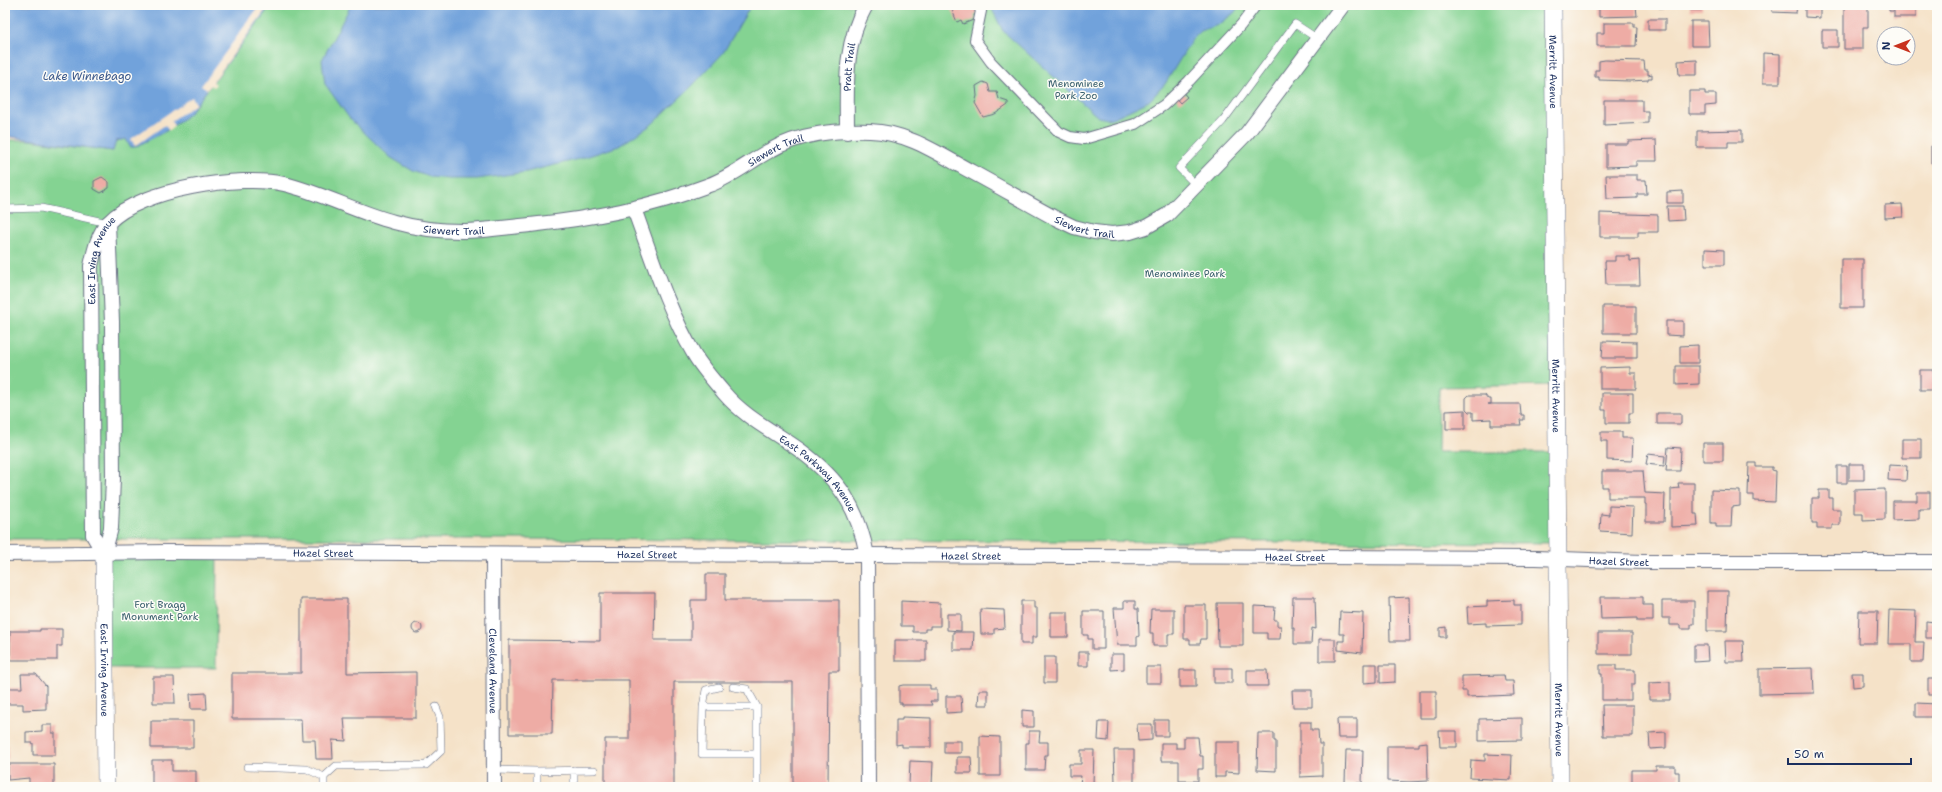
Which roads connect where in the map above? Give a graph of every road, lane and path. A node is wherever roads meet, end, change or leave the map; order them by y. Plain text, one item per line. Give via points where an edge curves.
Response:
1 (866, 5) edge
2 (978, 5) edge
3 (1256, 5) edge
4 (1343, 5) edge
5 (1554, 5) edge
6 (1318, 40) junction
7 (847, 132) junction
8 (1196, 185) junction
9 (5, 209) edge
10 (634, 209) junction
11 (108, 223) junction
12 (5, 554) edge
13 (104, 554) junction
14 (493, 554) junction
15 (867, 556) junction
16 (1558, 560) junction
17 (1937, 562) edge
18 (733, 686) dead end
19 (719, 687) dead end
20 (436, 707) dead end
21 (703, 707) junction
22 (757, 707) junction
23 (757, 754) junction
24 (247, 767) dead end
25 (494, 770) junction
26 (574, 770) junction
27 (594, 770) dead end
28 (537, 771) junction
29 (324, 777) junction
30 (574, 784) dead end
31 (106, 787) edge
32 (324, 787) edge
33 (494, 787) edge
34 (537, 787) edge
35 (757, 787) edge
36 (868, 787) edge
37 (1560, 787) edge

1 - 7 street, Pratt Trail via 858,18 847,63
2 - 3 street via 981,11 975,40 990,62 1059,132 1084,140 1135,124 1164,105 1241,25
4 - 6 street, Siewert Trail
5 - 16 street, Merritt Avenue
6 - 8 street, Siewert Trail via 1247,133
6 - 8 lane via 1295,24 1223,121 1179,168
7 - 8 street, Siewert Trail via 872,131 913,140 1055,218 1074,227 1094,232 1112,234 1146,227 1167,215
7 - 10 street, Siewert Trail via 803,136 790,140 711,184
9 - 11 lane via 42,208
10 - 11 street, Siewert Trail via 594,217 463,231 394,222 317,193 269,182 225,183 168,193 135,203
10 - 15 street, East Parkway Avenue via 673,312 695,356 725,394 742,410 822,468 839,486 853,508
11 - 13 street, East Irving Avenue via 112,322 113,479 111,528
11 - 13 street, East Irving Avenue via 94,253 90,279 93,534
12 - 13 street, Hazel Street
13 - 14 street, Hazel Street
13 - 31 street, East Irving Avenue
14 - 15 street, Hazel Street
14 - 25 street, Cleveland Avenue
15 - 16 street, Hazel Street
15 - 36 street, East Parkway Avenue
16 - 17 street, Hazel Street
16 - 37 street, Merritt Avenue
18 - 22 lane via 747,689
19 - 21 lane via 706,690
20 - 29 lane via 440,717 441,751 426,765 336,766
21 - 22 lane
21 - 23 lane via 702,754
22 - 23 lane
23 - 35 lane
24 - 29 lane via 307,769
25 - 28 lane
25 - 33 street, Cleveland Avenue
26 - 27 lane
26 - 28 lane
26 - 30 lane
28 - 34 lane
29 - 32 lane

